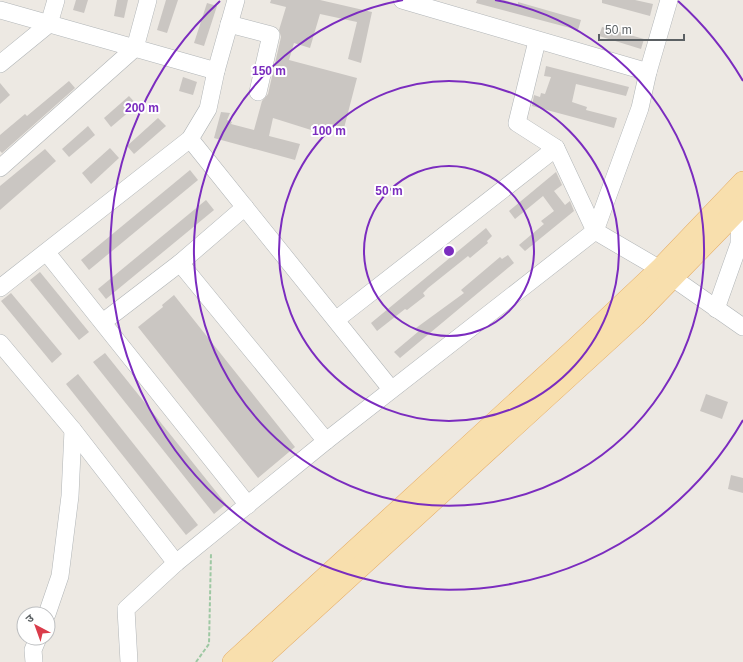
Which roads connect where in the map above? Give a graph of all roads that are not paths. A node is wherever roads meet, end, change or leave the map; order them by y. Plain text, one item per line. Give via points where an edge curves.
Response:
1 (56, 0) edge
2 (148, 0) edge
3 (236, 0) edge
4 (405, 0) edge
5 (669, 0) edge
6 (0, 10) edge
7 (49, 24) junction
8 (229, 24) junction
9 (537, 41) junction
10 (135, 48) junction
11 (0, 64) edge
12 (216, 71) junction
13 (648, 72) junction
14 (258, 92) dead end
15 (190, 139) junction
16 (556, 148) junction
17 (0, 168) edge
18 (739, 197) edge
19 (245, 207) junction
20 (595, 231) junction
21 (47, 253) junction
22 (180, 263) junction
23 (666, 273) junction
24 (0, 288) edge
25 (716, 309) junction
26 (337, 319) junction
27 (103, 322) junction
28 (743, 327) edge
29 (0, 343) edge
30 (391, 388) junction
31 (73, 430) junction
32 (326, 441) junction
33 (452, 471) junction
34 (248, 505) junction
35 (176, 563) junction
36 (50, 606) edge
37 (35, 646) edge
38 (34, 662) edge
39 (129, 662) edge
40 (233, 662) edge
41 (256, 662) edge

1 - 7 street
2 - 10 street
3 - 8 street
4 - 9 street
5 - 13 street
6 - 7 street
7 - 10 street
7 - 11 street
8 - 12 street
8 - 14 street via 271,35
9 - 13 street
9 - 16 street via 517,123
10 - 12 street
10 - 17 street
12 - 15 street via 208,110
13 - 20 street via 640,108
15 - 19 street
15 - 21 street
16 - 20 street
16 - 26 street
18 - 23 main road
18 - 25 street via 739,244
19 - 22 street
19 - 26 street
20 - 23 street
20 - 30 street
21 - 24 street
21 - 27 street
22 - 27 street
22 - 32 street
23 - 25 street
23 - 33 main road via 635,316
25 - 28 street
26 - 30 street
27 - 34 street
29 - 31 street
30 - 32 street
31 - 35 street
31 - 36 street via 70,496 60,576
32 - 34 street
33 - 40 main road
33 - 41 main road
34 - 35 street
35 - 39 street via 126,609
37 - 38 street

